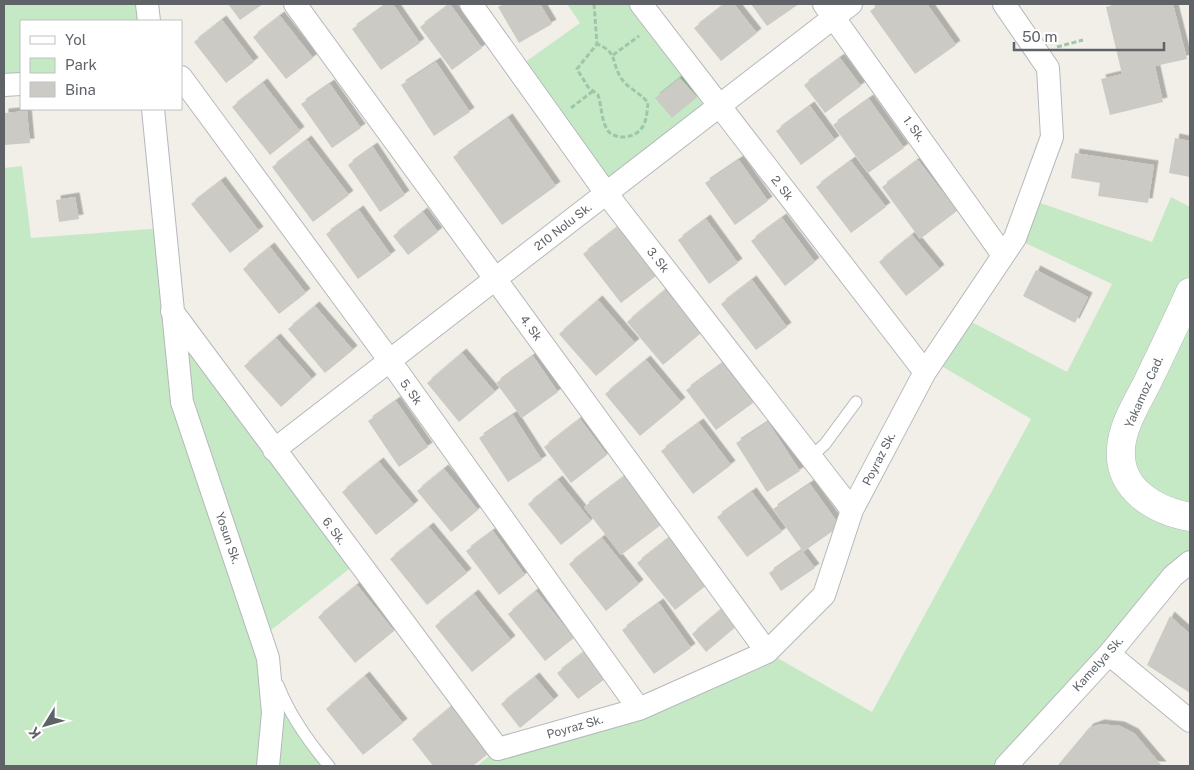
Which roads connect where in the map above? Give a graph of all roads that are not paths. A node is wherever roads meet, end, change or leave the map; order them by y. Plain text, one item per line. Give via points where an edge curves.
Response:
1 (147, 4) edge
2 (295, 4) edge
3 (471, 4) edge
4 (641, 4) edge
5 (851, 4) edge
6 (1004, 4) edge
7 (829, 11) edge
8 (149, 20) edge
9 (182, 78) edge
10 (20, 84) edge
11 (4, 85) edge
12 (718, 106) junction
13 (153, 110) edge
14 (606, 193) junction
15 (1003, 255) junction
16 (496, 279) junction
17 (1190, 292) edge
18 (172, 311) junction
19 (390, 361) junction
20 (926, 372) junction
21 (856, 402) dead end
22 (274, 450) junction
23 (811, 457) junction
24 (852, 510) junction
25 (1190, 517) edge
26 (1190, 562) edge
27 (767, 652) junction
28 (1109, 654) junction
29 (268, 658) junction
30 (639, 709) junction
31 (1190, 722) edge
32 (498, 749) joint
33 (268, 766) edge
34 (329, 766) edge
35 (1006, 766) edge

1 - 8 street
2 - 16 street, 4. Sk
3 - 14 street, 3. Sk
4 - 12 street, 2. Sk
5 - 7 street, 210 Nolu Sk.
6 - 15 street, Poyraz Sk. via 1048,68 1052,137 1015,238
7 - 12 street, 210 Nolu Sk.
7 - 15 street, 1. Sk.
9 - 19 street, 5. Sk
10 - 11 street
12 - 14 street, 210 Nolu Sk.
12 - 20 street, 2. Sk
13 - 18 street, Yosun Sk.
14 - 16 street, 210 Nolu Sk.
14 - 23 street, 3. Sk
15 - 20 street, Poyraz Sk.
16 - 19 street, 210 Nolu Sk.
16 - 27 street, 4. Sk
17 - 25 street, Yakamoz Cad. via 1128,424 1121,449 1124,471 1133,488 1147,502 1172,514
18 - 22 street, 6. Sk.
18 - 29 street, Yosun Sk. via 182,402
19 - 22 street, 210 Nolu Sk.
19 - 30 street, 5. Sk
20 - 24 street, Poyraz Sk.
21 - 23 lane via 825,444
22 - 32 street, 6. Sk.
23 - 24 street, 3. Sk
24 - 27 street, Poyraz Sk. via 824,595
26 - 28 street, Kamelya Sk. via 1173,576
27 - 30 street, Poyraz Sk.
28 - 31 street
28 - 35 street, Kamelya Sk.
29 - 33 street, Yosun Sk. via 273,713
29 - 34 lane via 284,700 305,737
30 - 32 street, Poyraz Sk.

